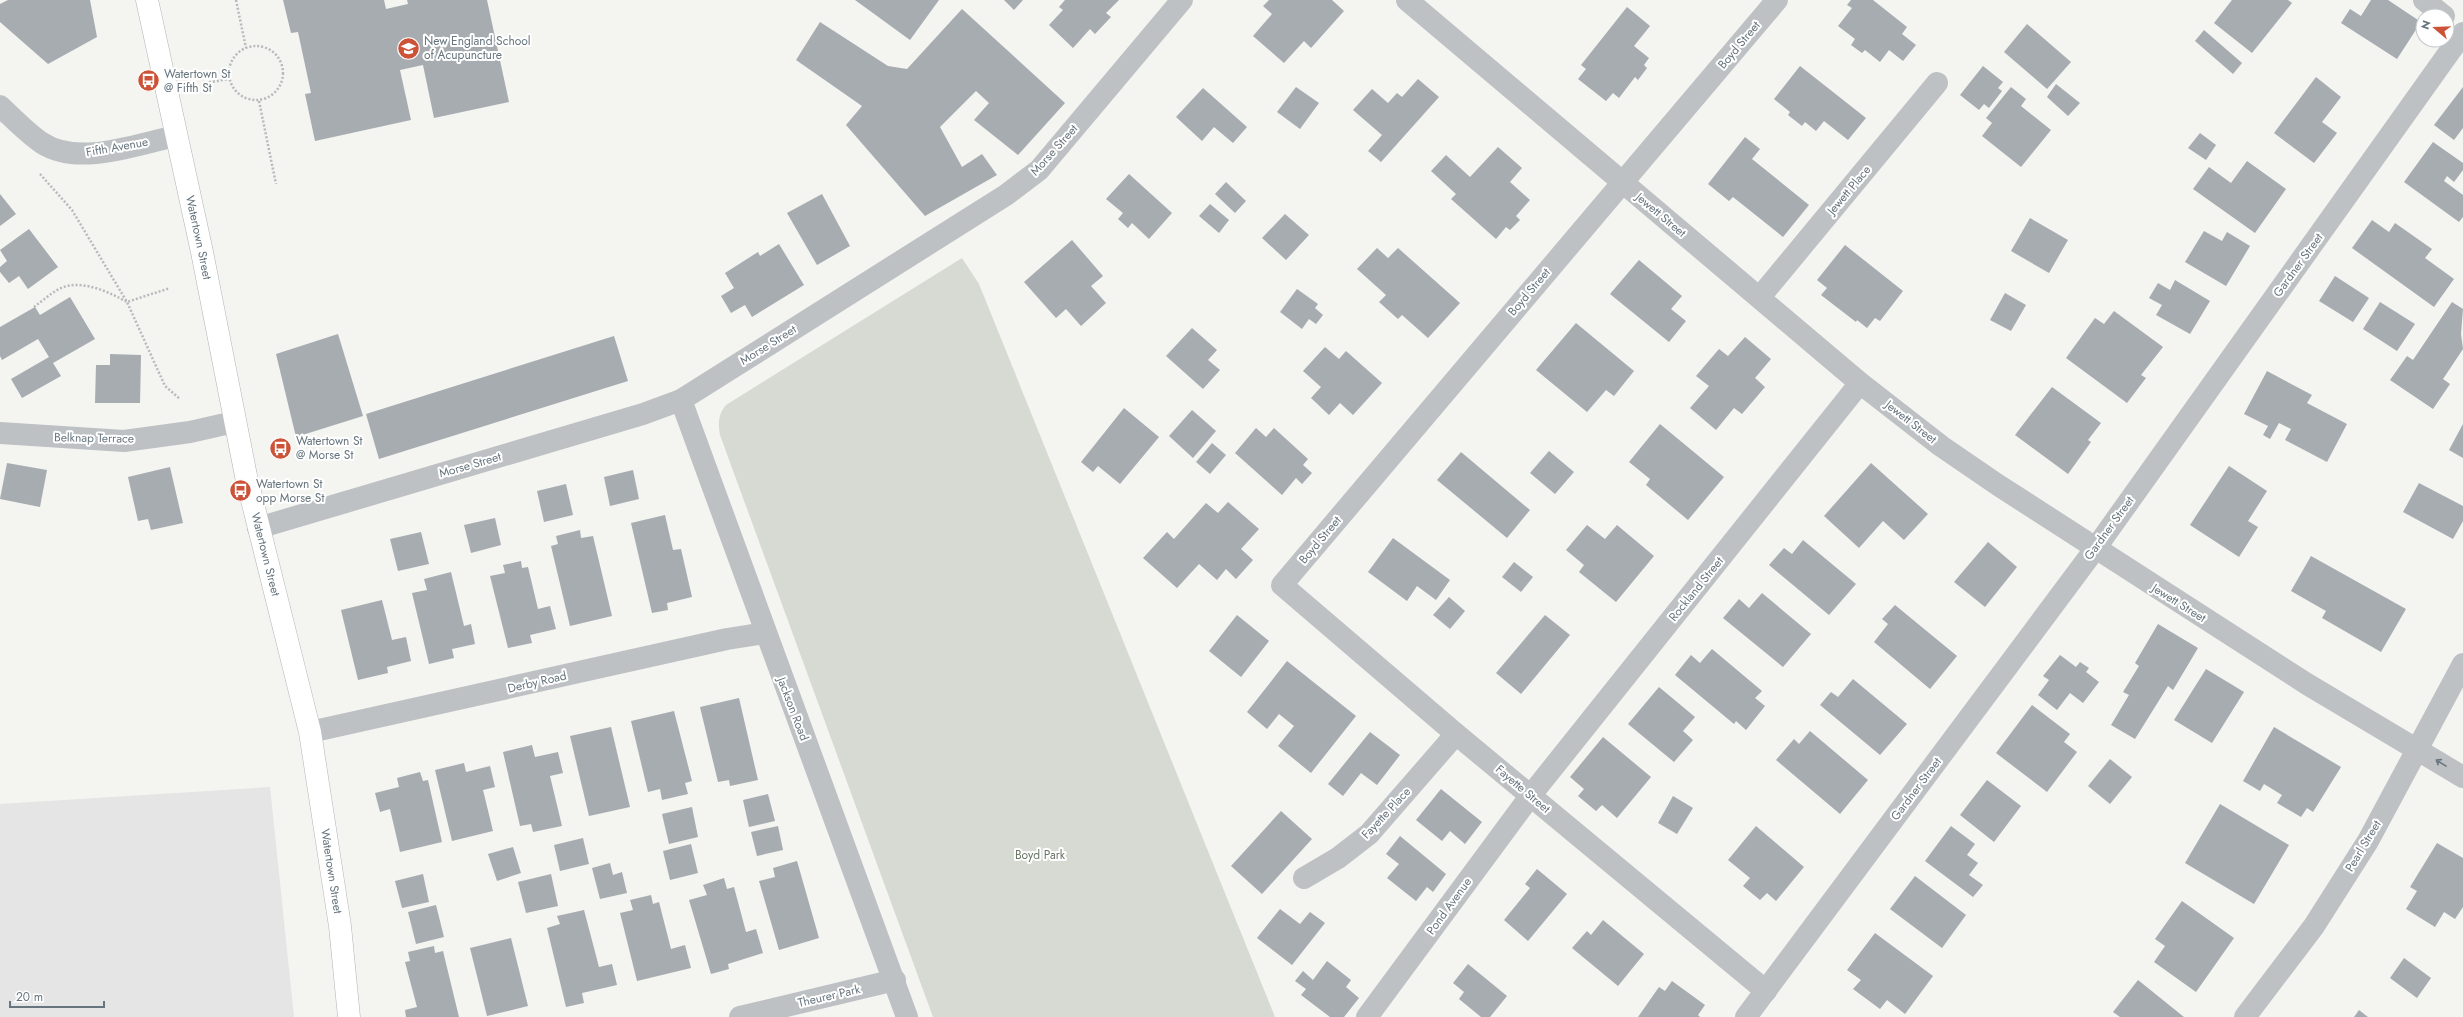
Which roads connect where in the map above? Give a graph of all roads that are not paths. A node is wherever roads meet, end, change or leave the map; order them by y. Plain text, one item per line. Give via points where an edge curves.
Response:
1 (147, 0) edge
2 (1408, 0) edge
3 (1777, 0) edge
4 (2424, 0) edge
5 (1180, 1) edge
6 (2434, 8) edge
7 (2463, 33) edge
8 (1937, 83) dead end
9 (0, 106) edge
10 (177, 136) junction
11 (1622, 182) junction
12 (1760, 297) junction
13 (1860, 383) junction
14 (680, 400) junction
15 (234, 422) junction
16 (0, 433) edge
17 (258, 528) junction
18 (2095, 548) junction
19 (1282, 585) joint
20 (765, 633) junction
21 (2463, 664) edge
22 (310, 732) junction
23 (1456, 734) junction
24 (2418, 749) junction
25 (2463, 777) edge
26 (1531, 794) junction
27 (1304, 878) dead end
28 (895, 980) junction
29 (1766, 991) junction
30 (349, 1017) edge
31 (740, 1017) edge
32 (907, 1017) edge
33 (1367, 1017) edge
34 (1746, 1017) edge
35 (2245, 1017) edge

1 - 10 main road, Watertown Street
2 - 11 street, Jewett Street
3 - 11 street, Boyd Street
4 - 6 street
5 - 14 street, Morse Street via 1039,170 1006,195
7 - 18 street, Gardner Street
8 - 12 street, Jewett Place
9 - 10 street, Fifth Avenue via 42,143 69,154 89,154
10 - 15 main road, Watertown Street
11 - 12 street, Jewett Street
11 - 19 street, Boyd Street
12 - 13 street, Jewett Street
13 - 18 street, Jewett Street via 1941,446
13 - 26 street, Rockland Street
14 - 17 street, Morse Street via 643,414
14 - 20 street, Jackson Road
15 - 16 street, Belknap Terrace via 190,432 124,441
15 - 17 main road, Watertown Street
17 - 22 main road, Watertown Street
18 - 24 street, Jewett Street via 2307,684
18 - 29 street, Gardner Street
19 - 23 street, Fayette Street
20 - 22 street, Derby Road
20 - 28 street, Jackson Road
21 - 24 street, Pearl Street
22 - 30 main road, Watertown Street via 340,926
23 - 26 street, Fayette Street
23 - 27 street, Fayette Place via 1369,834 1338,858
25 -> 24 street, Jewett Street
24 - 35 street, Pearl Street via 2368,841 2314,926
26 - 29 street, Fayette Street
26 - 33 street, Pond Avenue
28 - 31 street, Theurer Park
28 - 32 street, Jackson Road
29 - 34 street, Gardner Street

